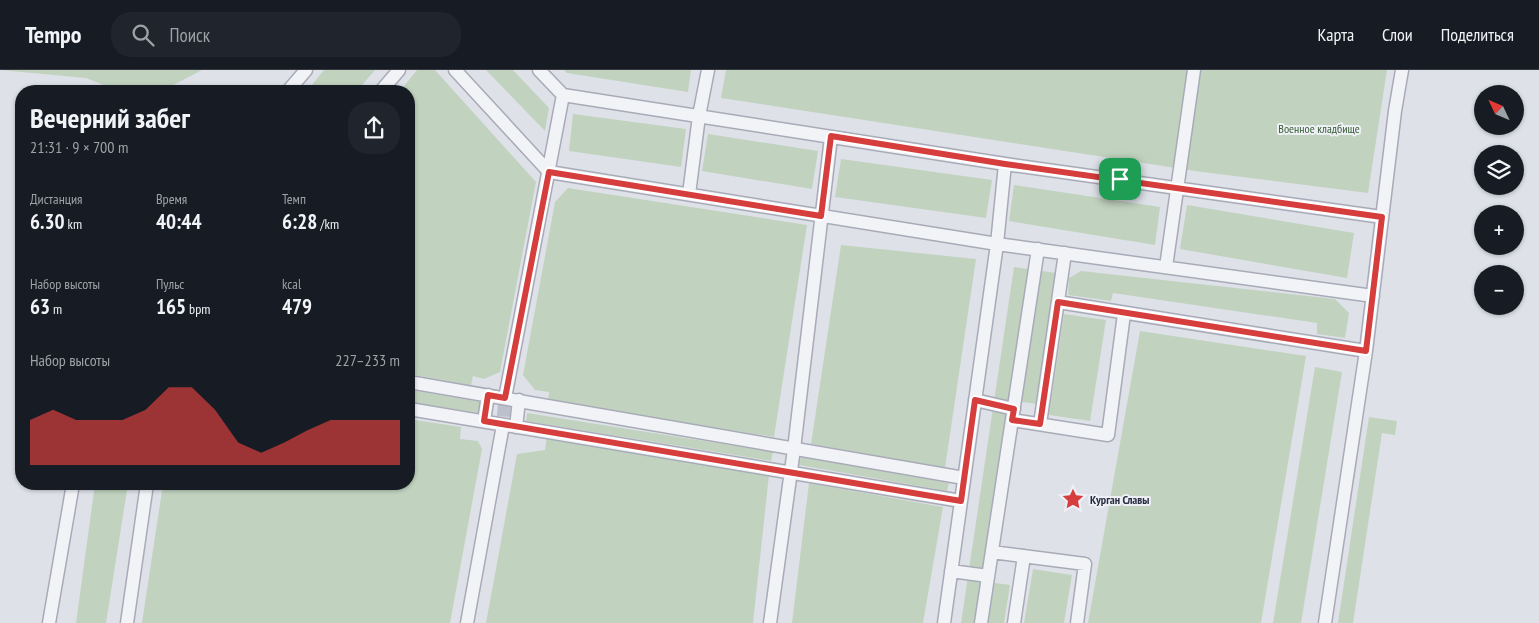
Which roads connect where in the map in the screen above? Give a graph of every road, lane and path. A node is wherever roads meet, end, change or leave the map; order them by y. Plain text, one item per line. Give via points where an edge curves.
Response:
1 (306, 70) edge
2 (399, 70) edge
3 (456, 70) edge
4 (539, 70) edge
5 (708, 70) edge
6 (1194, 70) edge
7 (1402, 70) edge
8 (293, 85) edge
9 (386, 85) edge
10 (563, 95) junction
11 (699, 116) junction
12 (831, 136) junction
13 (1005, 164) junction
14 (549, 172) junction
15 (1177, 187) junction
16 (689, 194) junction
17 (821, 216) junction
18 (1382, 217) junction
19 (997, 244) junction
20 (1038, 250) junction
21 (1065, 253) junction
22 (1166, 267) junction
23 (1374, 296) junction
24 (1058, 302) junction
25 (1124, 314) junction
26 (1366, 351) junction
27 (415, 383) edge
28 (488, 395) junction
29 (505, 398) junction
30 (520, 400) junction
31 (975, 400) junction
32 (415, 411) edge
33 (1013, 414) junction
34 (484, 421) junction
35 (1040, 424) junction
36 (510, 426) junction
37 (794, 449) junction
38 (791, 471) junction
39 (964, 478) junction
40 (72, 490) edge
41 (145, 490) edge
42 (961, 501) junction
43 (992, 552) junction
44 (1024, 556) junction
45 (951, 571) junction
46 (988, 576) junction
47 (49, 623) edge
48 (127, 623) edge
49 (468, 623) edge
50 (770, 623) edge
51 (944, 623) edge
52 (981, 623) edge
53 (1014, 623) edge
54 (1077, 623) edge
55 (1325, 623) edge

1 - 8 lane
2 - 9 lane
3 - 14 lane
4 - 10 lane
5 - 11 lane
6 - 15 lane
7 - 18 lane
10 - 11 lane
10 - 14 lane
11 - 12 lane
11 - 16 lane
12 - 13 lane
12 - 17 lane
13 - 15 lane
13 - 19 lane
14 - 16 lane
14 - 29 lane
15 - 18 lane
15 - 22 lane
16 - 17 lane
17 - 19 lane
17 - 37 lane
18 - 23 lane
19 - 20 lane
19 - 31 lane
20 - 21 lane
20 - 33 lane
21 - 22 lane
21 - 24 lane
22 - 23 lane
23 - 26 lane
24 - 25 lane
24 - 35 lane
25 - 26 lane
25 - 35 lane via 1108,435
26 - 55 lane
27 - 28 lane
28 - 29 lane
28 - 34 lane
29 - 30 lane
30 - 36 lane
30 - 37 lane
31 - 33 lane
31 - 39 lane
32 - 34 lane
33 - 35 lane
33 - 43 lane
34 - 36 lane
36 - 38 lane
36 - 49 lane
37 - 38 lane
37 - 39 lane
38 - 42 lane
38 - 50 lane
39 - 42 lane
40 - 47 lane
41 - 48 lane
42 - 45 lane
43 - 44 lane
43 - 46 lane
44 - 53 lane
44 - 54 lane via 1085,564
45 - 46 lane
45 - 51 lane
46 - 52 lane

